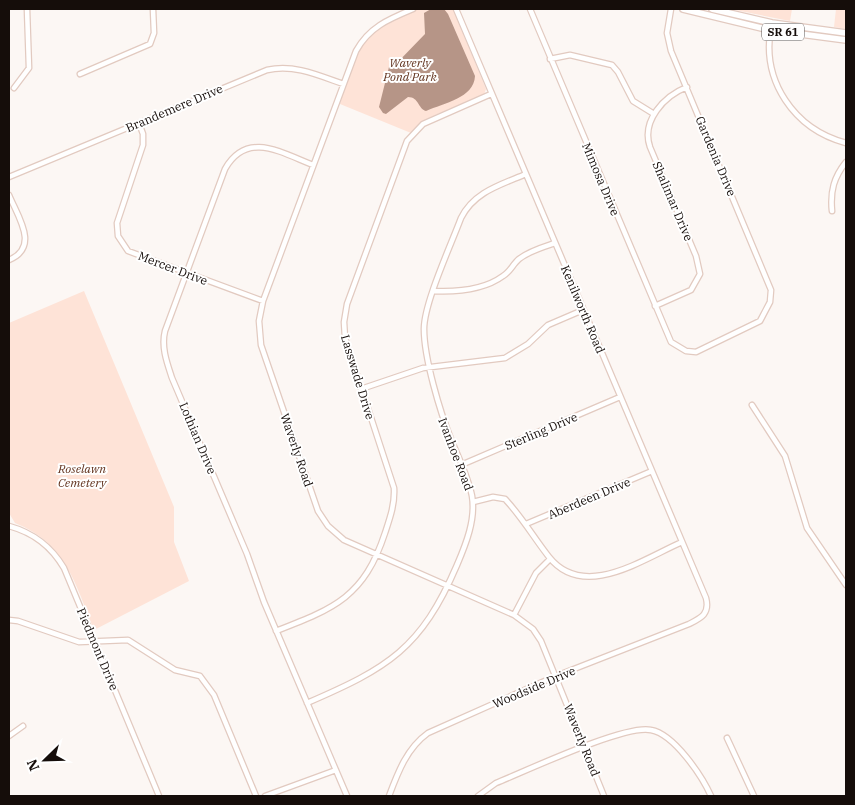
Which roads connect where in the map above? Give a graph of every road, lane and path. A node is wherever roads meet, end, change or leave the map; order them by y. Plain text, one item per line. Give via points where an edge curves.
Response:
1 (27, 9) edge
2 (153, 9) edge
3 (413, 9) edge
4 (456, 9) edge
5 (530, 9) edge
6 (671, 9) edge
7 (683, 9) edge
8 (712, 9) edge
9 (772, 23) junction
10 (770, 30) junction
11 (846, 33) edge
12 (846, 40) edge
13 (550, 59) junction
14 (80, 74) dead end
15 (343, 84) junction
16 (687, 87) junction
17 (14, 88) dead end
18 (492, 94) junction
19 (654, 114) junction
20 (139, 124) junction
21 (846, 144) edge
22 (846, 162) edge
23 (313, 165) junction
24 (526, 174) junction
25 (9, 177) edge
26 (9, 195) edge
27 (832, 211) dead end
28 (555, 242) junction
29 (9, 260) edge
30 (187, 274) junction
31 (434, 291) junction
32 (263, 301) junction
33 (655, 306) junction
34 (583, 310) junction
35 (677, 348) joint
36 (431, 367) junction
37 (361, 389) junction
38 (620, 398) junction
39 (752, 405) dead end
40 (462, 465) junction
41 (652, 471) junction
42 (473, 502) junction
43 (526, 524) junction
44 (9, 526) edge
45 (682, 542) junction
46 (378, 556) junction
47 (550, 559) junction
48 (846, 585) edge
49 (448, 586) junction
50 (707, 610) joint
51 (514, 615) junction
52 (9, 620) edge
53 (276, 631) junction
54 (95, 642) junction
55 (556, 676) junction
56 (307, 703) junction
57 (23, 726) dead end
58 (9, 736) edge
59 (727, 738) dead end
60 (585, 747) junction
61 (336, 770) junction
62 (159, 796) edge
63 (256, 796) edge
64 (265, 796) edge
65 (347, 796) edge
66 (388, 796) edge
67 (478, 796) edge
68 (604, 796) edge
69 (711, 796) edge
70 (754, 796) edge

1 - 17 street via 29,68
2 - 14 street via 154,33 150,44
3 - 15 street, Waverly Road via 384,21 367,34 356,51
4 - 18 street, Kenilworth Road
5 - 13 street, Mimosa Drive
6 - 16 street, Gardenia Drive via 667,22 668,40
7 - 10 main road, SR 61
8 - 9 main road, SR 61
9 - 10 street
9 - 11 main road, SR 61
10 - 12 main road, SR 61
10 - 21 street via 770,64 789,104 819,134
13 - 19 street via 570,56 612,65 633,101
13 - 33 street, Mimosa Drive
15 - 20 street, Brandemere Drive via 303,70 274,68
15 - 23 street, Waverly Road
16 - 19 street via 664,101
16 - 35 street, Gardenia Drive via 771,290 770,302 760,321 751,328 696,352
18 - 24 street, Kenilworth Road
18 - 37 street, Lasswade Drive via 423,124 402,150 344,316 344,338
19 - 33 street, Shalimar Drive via 648,140 696,256 700,274 691,290
20 - 25 street, Brandemere Drive
20 - 30 street, Mercer Drive via 144,139 118,218 118,236 128,250
22 - 27 street via 832,187
23 - 30 street, Lothian Drive via 258,146 244,148 236,154 226,169
23 - 32 street, Waverly Road
24 - 28 street, Kenilworth Road
24 - 31 street, Ivanhoe Road via 480,195 469,204
26 - 29 street via 26,236 20,253
28 - 31 street via 526,254 504,276 488,284
28 - 34 street, Kenilworth Road
30 - 32 street, Mercer Drive
30 - 53 street, Lothian Drive via 165,331 165,359
31 - 36 street, Ivanhoe Road via 424,326
32 - 46 street, Waverly Road via 259,321 261,345 318,511 339,537
33 - 35 street, Mimosa Drive via 671,342
34 - 36 street via 548,326 505,358
34 - 38 street, Kenilworth Road
36 - 37 street
36 - 40 street, Ivanhoe Road via 444,422
37 - 46 street, Lasswade Drive via 394,488 392,511
38 - 40 street, Sterling Drive
38 - 41 street, Kenilworth Road
39 - 48 street via 785,456 807,528
40 - 42 street, Ivanhoe Road
41 - 43 street, Aberdeen Drive
41 - 45 street, Kenilworth Road
42 - 43 street via 502,498
42 - 49 street, Ivanhoe Road via 467,539
43 - 47 street
44 - 54 street, Piedmont Drive via 38,538 57,557
45 - 47 street via 598,577 577,576 559,568
45 - 50 street, Kenilworth Road via 706,598
46 - 49 street, Waverly Road
46 - 53 street, Lasswade Drive via 346,598 315,616
47 - 51 street via 536,573
49 - 51 street, Waverly Road
49 - 56 street, Ivanhoe Road via 431,617 397,654 368,675
50 - 55 street, Woodside Drive via 704,616 689,624
51 - 55 street, Waverly Road via 538,635
52 - 54 street via 73,640
53 - 56 street, Lothian Drive
54 - 62 street, Piedmont Drive
54 - 63 street via 134,642 175,670 202,678 214,695
55 - 60 street, Waverly Road
55 - 66 street, Woodside Drive via 428,733 403,762
56 - 61 street, Lothian Drive
57 - 58 street
59 - 70 street
60 - 67 street via 496,783
60 - 68 street, Waverly Road
60 - 69 street via 633,729 655,731 665,736 689,762
61 - 64 street
61 - 65 street, Lothian Drive

